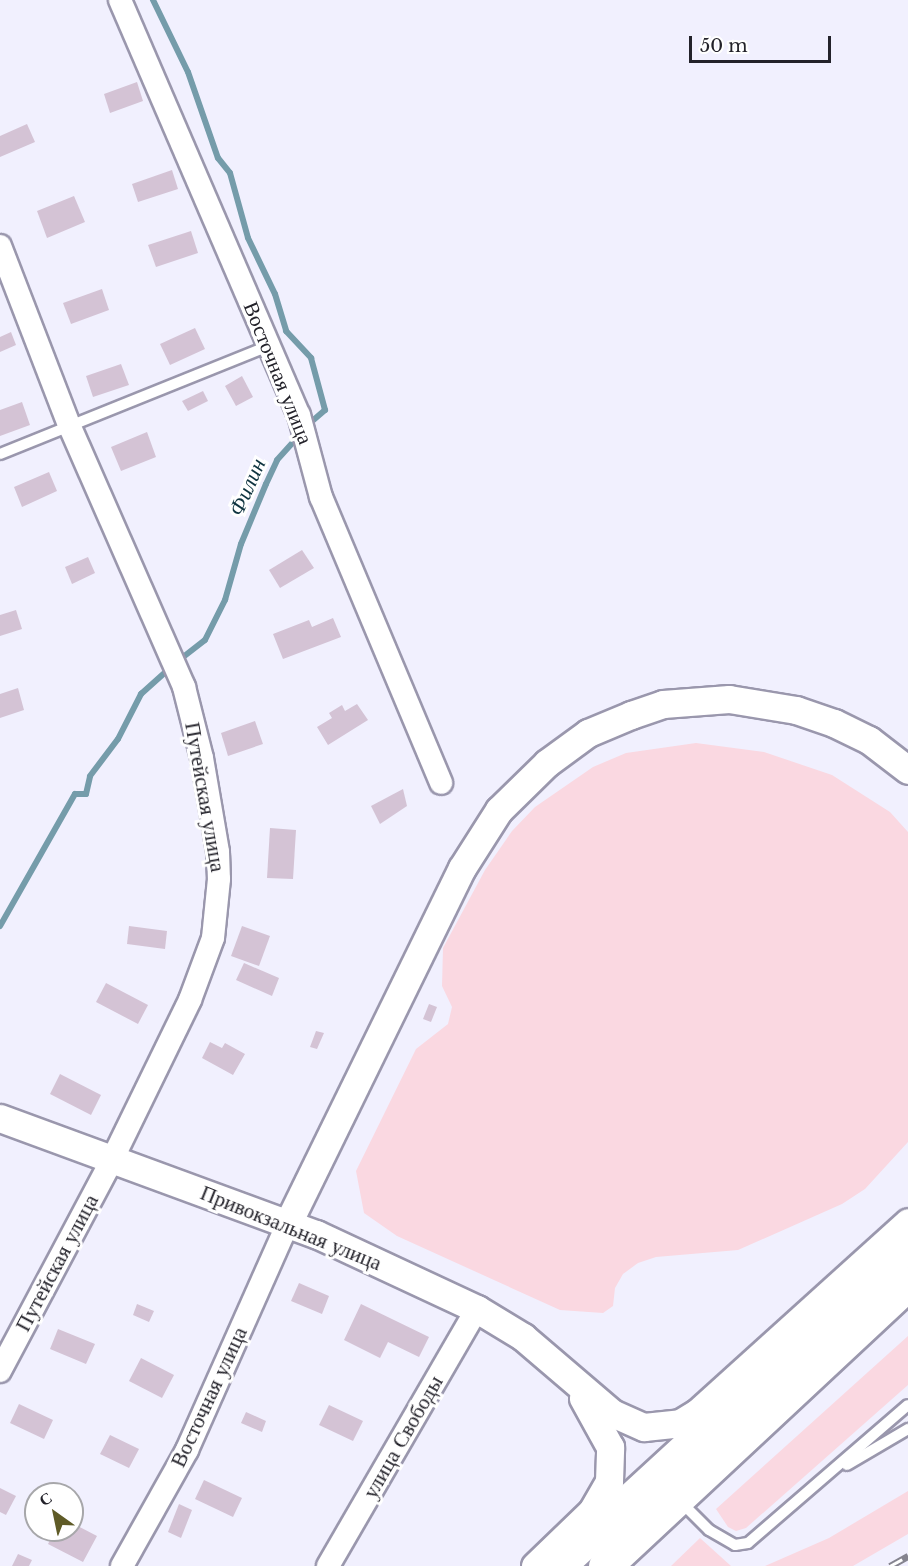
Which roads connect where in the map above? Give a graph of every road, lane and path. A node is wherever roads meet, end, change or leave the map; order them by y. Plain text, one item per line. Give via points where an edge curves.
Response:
1 (120, 0) edge
2 (0, 246) edge
3 (269, 346) junction
4 (70, 427) junction
5 (0, 454) edge
6 (908, 770) edge
7 (441, 783) dead end
8 (0, 1118) edge
9 (112, 1160) junction
10 (908, 1222) edge
11 (288, 1223) junction
12 (908, 1244) edge
13 (908, 1283) edge
14 (477, 1309) junction
15 (0, 1371) edge
16 (565, 1372) junction
17 (908, 1405) edge
18 (908, 1429) edge
19 (824, 1479) junction
20 (678, 1498) junction
21 (122, 1566) edge
22 (328, 1566) edge
23 (535, 1566) edge
24 (558, 1566) edge
25 (605, 1566) edge

1 - 3 street, Восточная улица
2 - 4 street, Путейская улица
3 - 4 lane
3 - 7 street, Восточная улица via 299,415 321,497
4 - 5 lane
4 - 9 street, Путейская улица via 184,687 218,852 218,912 206,962
6 - 11 street via 869,740 834,723 787,708 729,699 663,704 631,715 588,734 547,763 499,810 462,868
8 - 9 street, Привокзальная улица
9 - 11 street, Привокзальная улица
9 - 15 street, Путейская улица
10 - 16 street via 698,1412 680,1423 662,1427 629,1422 598,1402
11 - 14 street, Привокзальная улица
11 - 21 street, Восточная улица via 187,1450
12 - 24 highway
13 - 20 highway
14 - 16 street, Привокзальная улица via 524,1337
14 - 22 street, улица Свободы
16 - 23 street via 605,1433 611,1464 603,1495 592,1511
17 - 19 lane
18 - 19 lane
19 - 20 lane via 757,1538 735,1545 709,1530
20 - 25 highway

